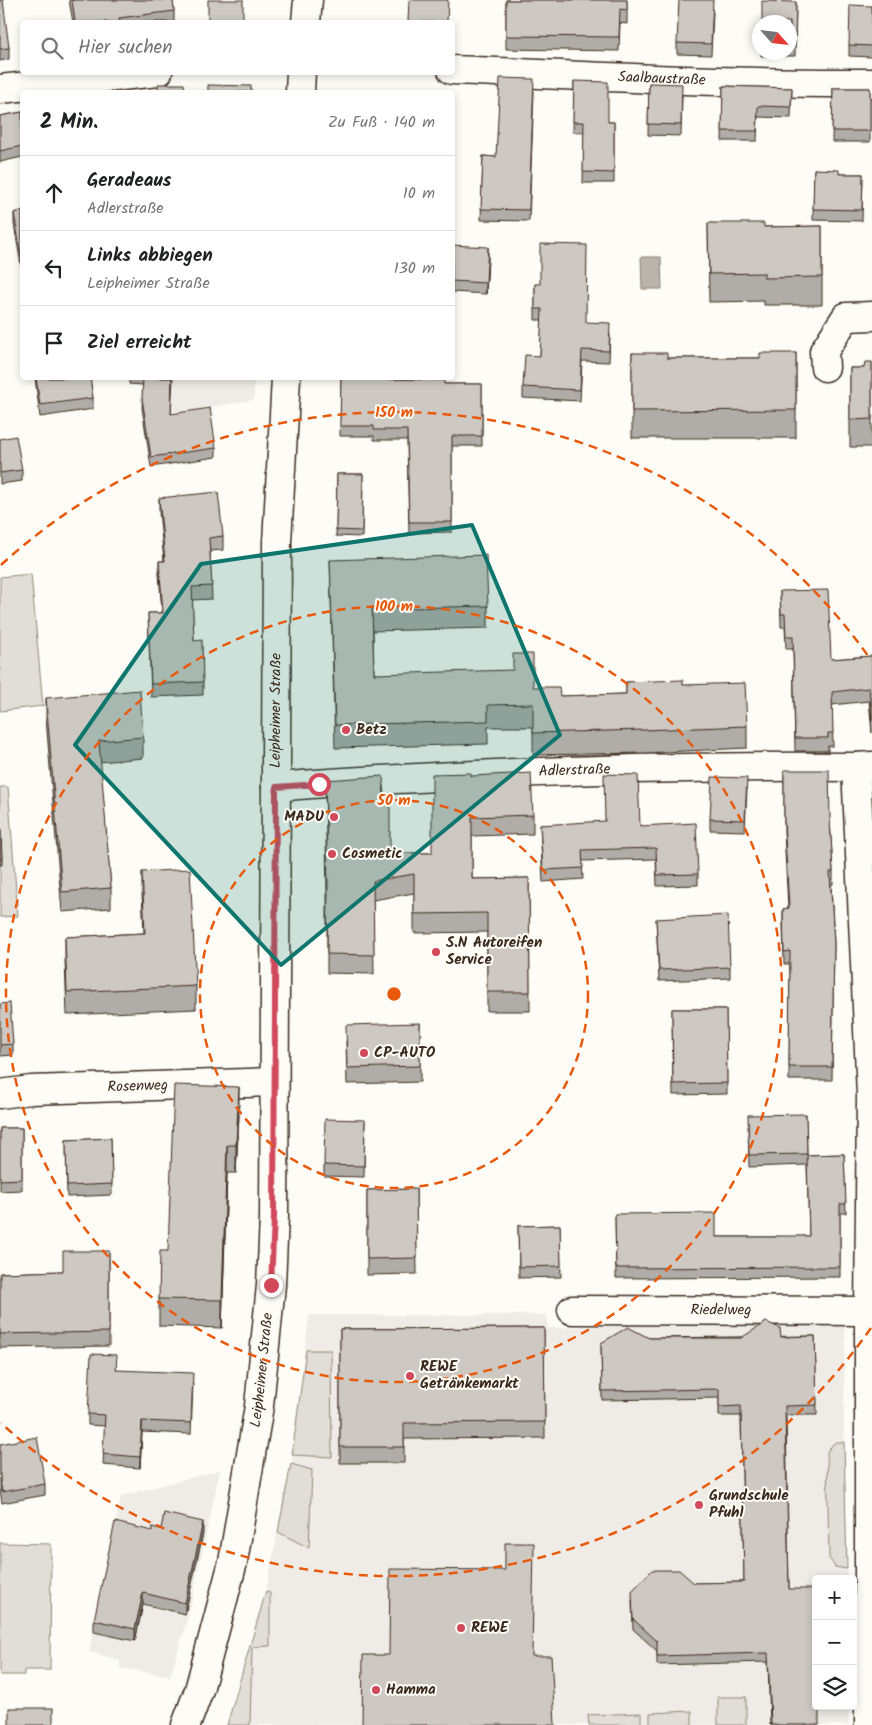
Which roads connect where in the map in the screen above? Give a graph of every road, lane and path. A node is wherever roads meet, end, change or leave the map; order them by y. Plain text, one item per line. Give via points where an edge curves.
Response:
1 (308, 0) edge
2 (306, 20) edge
3 (455, 70) edge
4 (130, 75) edge
5 (301, 75) edge
6 (872, 83) edge
7 (0, 89) edge
8 (300, 90) edge
9 (872, 316) edge
10 (825, 367) dead end
11 (286, 380) edge
12 (864, 767) edge
13 (276, 787) junction
14 (274, 1082) junction
15 (0, 1094) edge
16 (572, 1310) dead end
17 (869, 1311) junction
18 (870, 1521) edge
19 (186, 1725) edge
20 (870, 1725) edge

1 - 2 street
3 - 6 street, Saalbaustraße via 668,80
4 - 7 street
5 - 8 street
9 - 10 street via 846,317 824,351
11 - 13 street, Leipheimer Straße via 277,542
12 - 13 street, Adlerstraße via 752,766 478,774
12 - 17 street via 871,1095
13 - 14 street, Leipheimer Straße
14 - 15 street, Rosenweg via 31,1090
14 - 19 street, Leipheimer Straße via 271,1285 259,1406 233,1562 199,1690
16 - 17 street, Riedelweg
17 - 18 street
18 - 20 street

